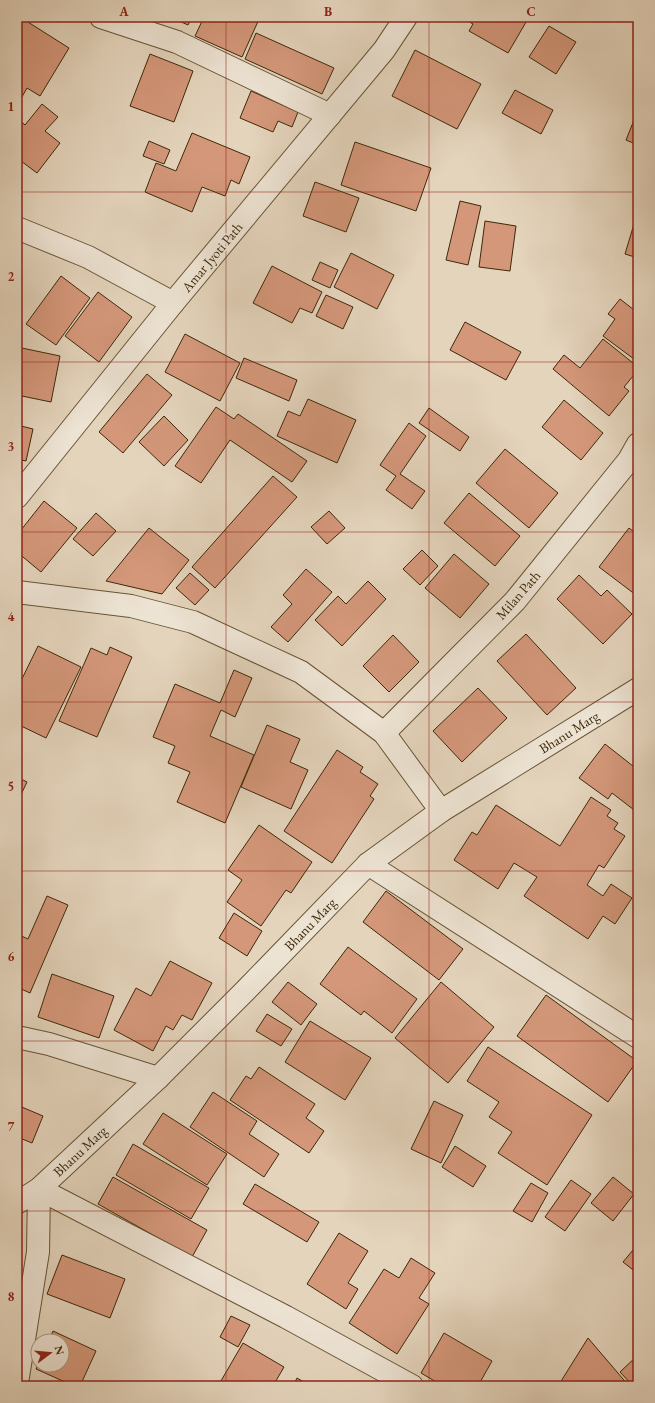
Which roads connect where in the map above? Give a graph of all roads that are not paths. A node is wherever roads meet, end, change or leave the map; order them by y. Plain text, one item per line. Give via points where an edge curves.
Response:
1 (101, 17) edge
2 (406, 17) edge
3 (330, 115) junction
4 (17, 228) edge
5 (174, 304) junction
6 (638, 444) edge
7 (17, 497) edge
8 (17, 592) edge
9 (638, 689) edge
10 (384, 733) junction
11 (441, 810) junction
12 (368, 864) junction
13 (17, 1037) edge
14 (638, 1037) edge
15 (158, 1078) junction
16 (39, 1189) junction
17 (17, 1203) edge
18 (17, 1383) edge
19 (412, 1386) edge

1 - 3 street via 177,42
2 - 3 street, Amar Jyoti Path via 384,50
3 - 5 street, Amar Jyoti Path
4 - 5 street via 88,258
5 - 7 street, Amar Jyoti Path
6 - 10 street, Milan Path via 629,460 515,601
8 - 10 street via 131,606 193,622 301,672
9 - 11 street, Bhanu Marg
10 - 11 street
11 - 12 street, Bhanu Marg
12 - 14 street
12 - 15 street, Bhanu Marg
13 - 15 street via 49,1044
15 - 16 street, Bhanu Marg
16 - 17 street, Bhanu Marg
16 - 18 street via 38,1252
16 - 19 street via 286,1317

